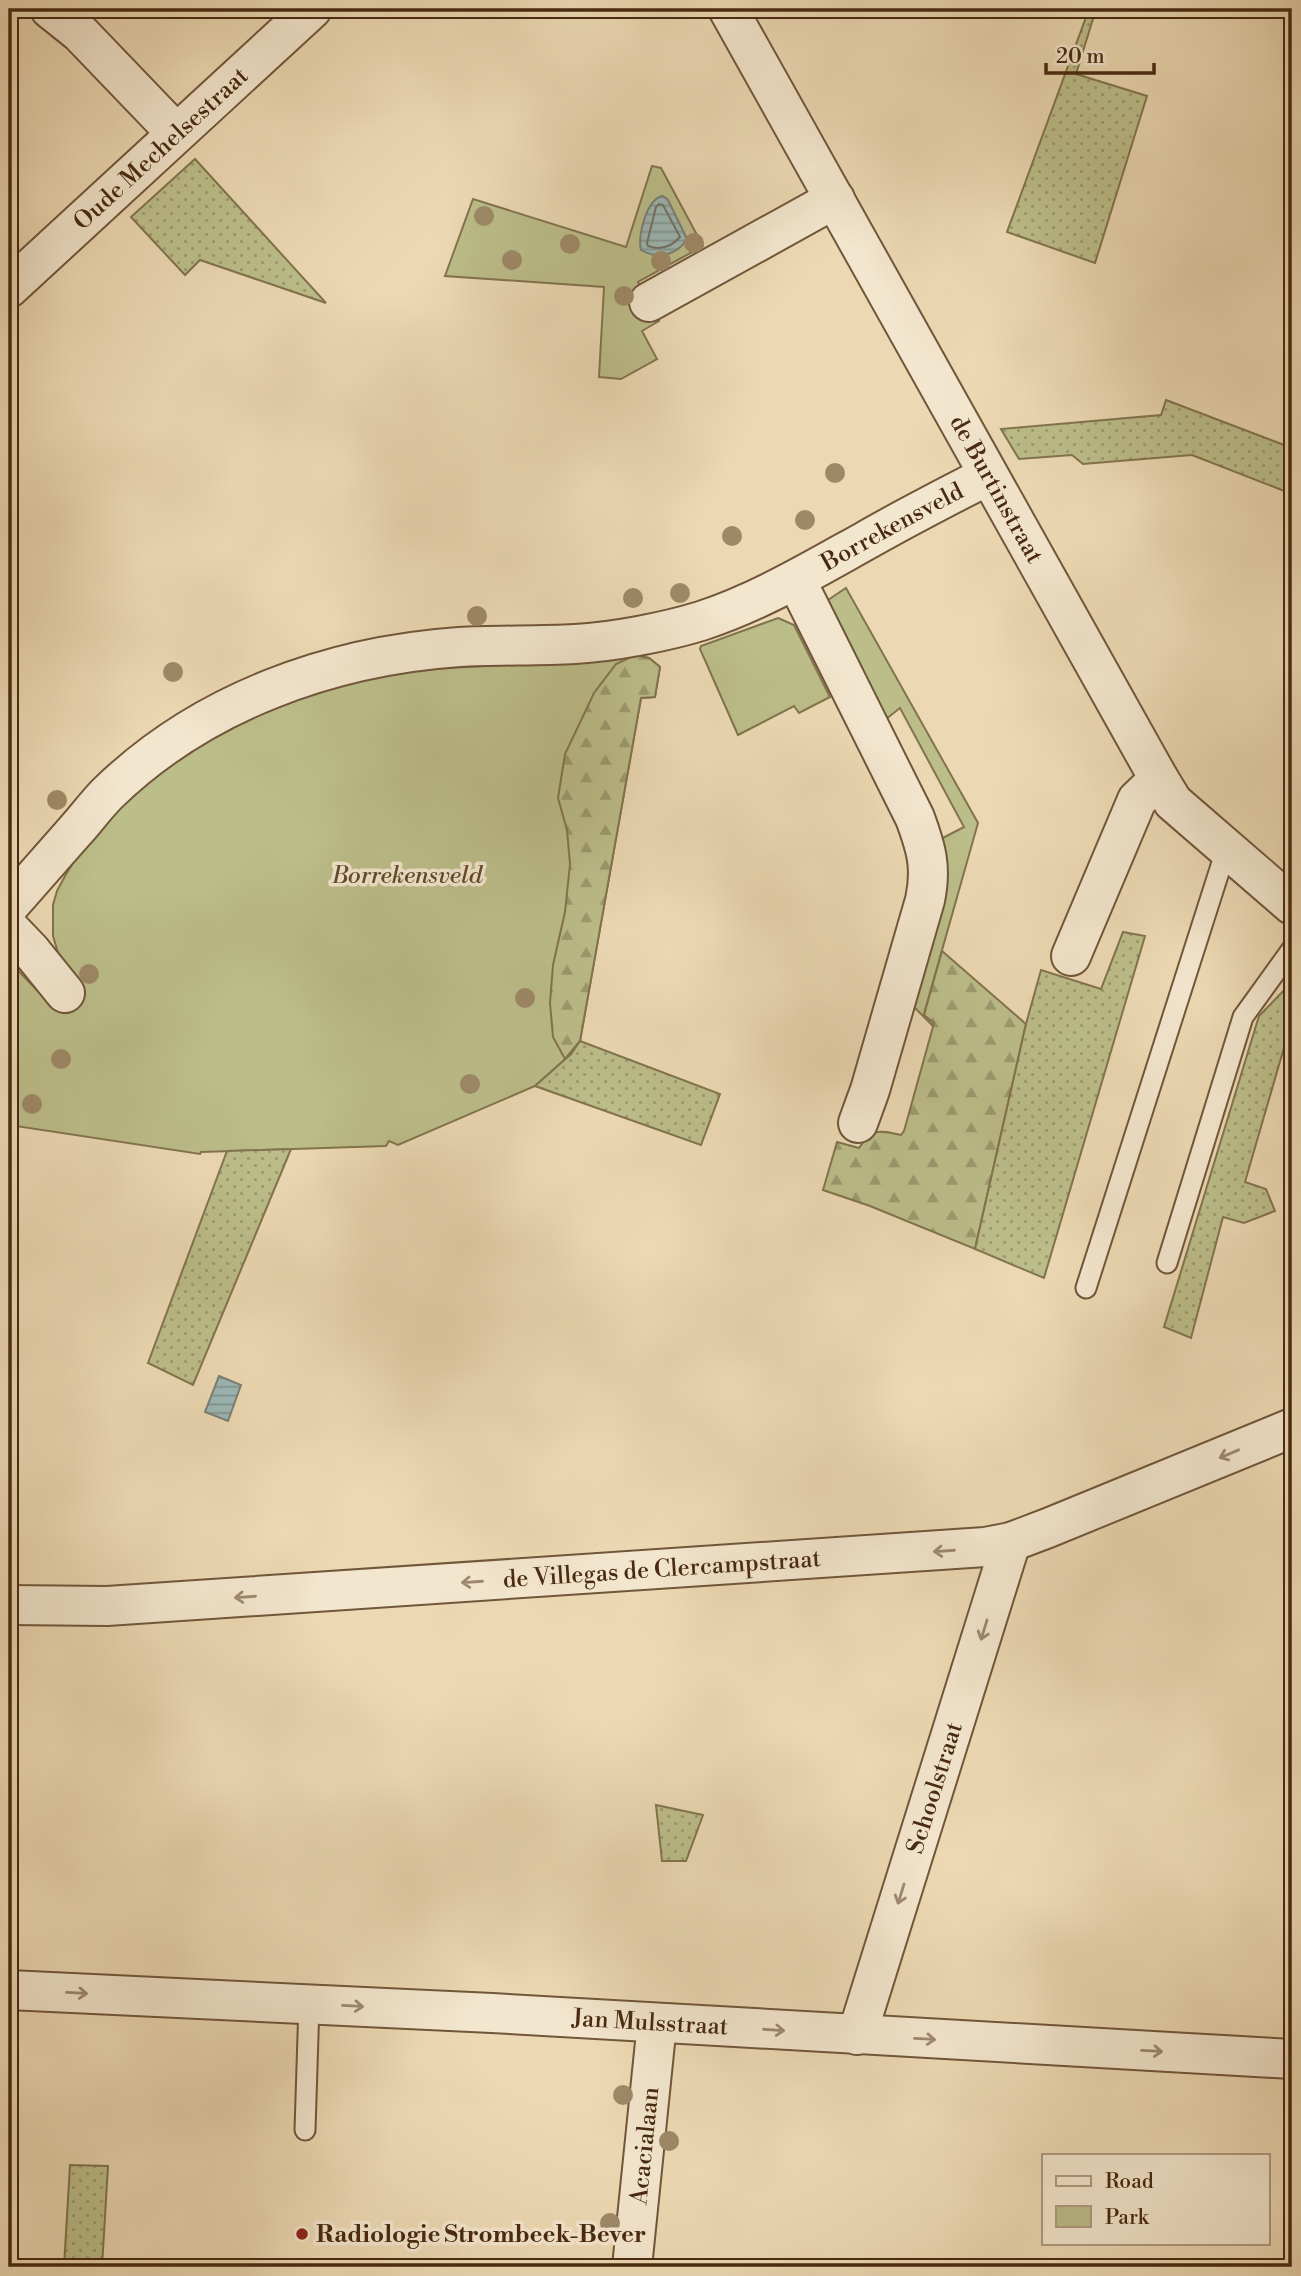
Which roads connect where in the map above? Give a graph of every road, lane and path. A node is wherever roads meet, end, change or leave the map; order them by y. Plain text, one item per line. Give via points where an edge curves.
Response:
1 (50, 9) edge
2 (312, 9) edge
3 (728, 9) edge
4 (176, 133) junction
5 (835, 199) junction
6 (9, 288) edge
7 (649, 302) dead end
8 (987, 475) junction
9 (796, 580) junction
10 (1159, 779) junction
11 (1227, 847) junction
12 (1292, 905) edge
13 (9, 906) edge
14 (9, 928) edge
15 (1292, 949) edge
16 (1071, 956) dead end
17 (65, 993) dead end
18 (858, 1123) dead end
19 (1167, 1262) dead end
20 (1086, 1288) dead end
21 (1292, 1428) edge
22 (1011, 1542) junction
23 (9, 1605) edge
24 (9, 1990) edge
25 (309, 2004) junction
26 (657, 2023) junction
27 (857, 2035) junction
28 (1292, 2059) edge
29 (305, 2130) dead end
30 (632, 2267) edge

1 - 4 street via 80,33
2 - 4 street, Oude Mechelsestraat
3 - 5 street, de Burtinstraat
4 - 6 street, Oude Mechelsestraat
5 - 7 street
5 - 8 street, de Burtinstraat
8 - 9 street, Borrekensveld
8 - 10 street, de Burtinstraat
9 - 13 street, Borrekensveld via 700,621 644,634 579,644 407,652 354,662 263,691 191,730 132,772
9 - 18 street, Borrekensveld via 915,818 929,870 925,900
10 - 11 street, de Burtinstraat via 1173,802
10 - 16 street via 1137,800
11 - 12 street, de Burtinstraat
11 - 20 lane
14 - 17 street
15 - 19 lane via 1243,1017
21 -> 22 street, de Villegas de Clercampstraat
22 -> 23 street, de Villegas de Clercampstraat via 133,1605
22 -> 27 street, Schoolstraat
24 -> 25 street, Jan Mulsstraat
25 -> 26 street, Jan Mulsstraat
25 - 29 lane
26 -> 27 street, Jan Mulsstraat
26 - 30 street, Acacialaan
27 -> 28 street, Jan Mulsstraat

